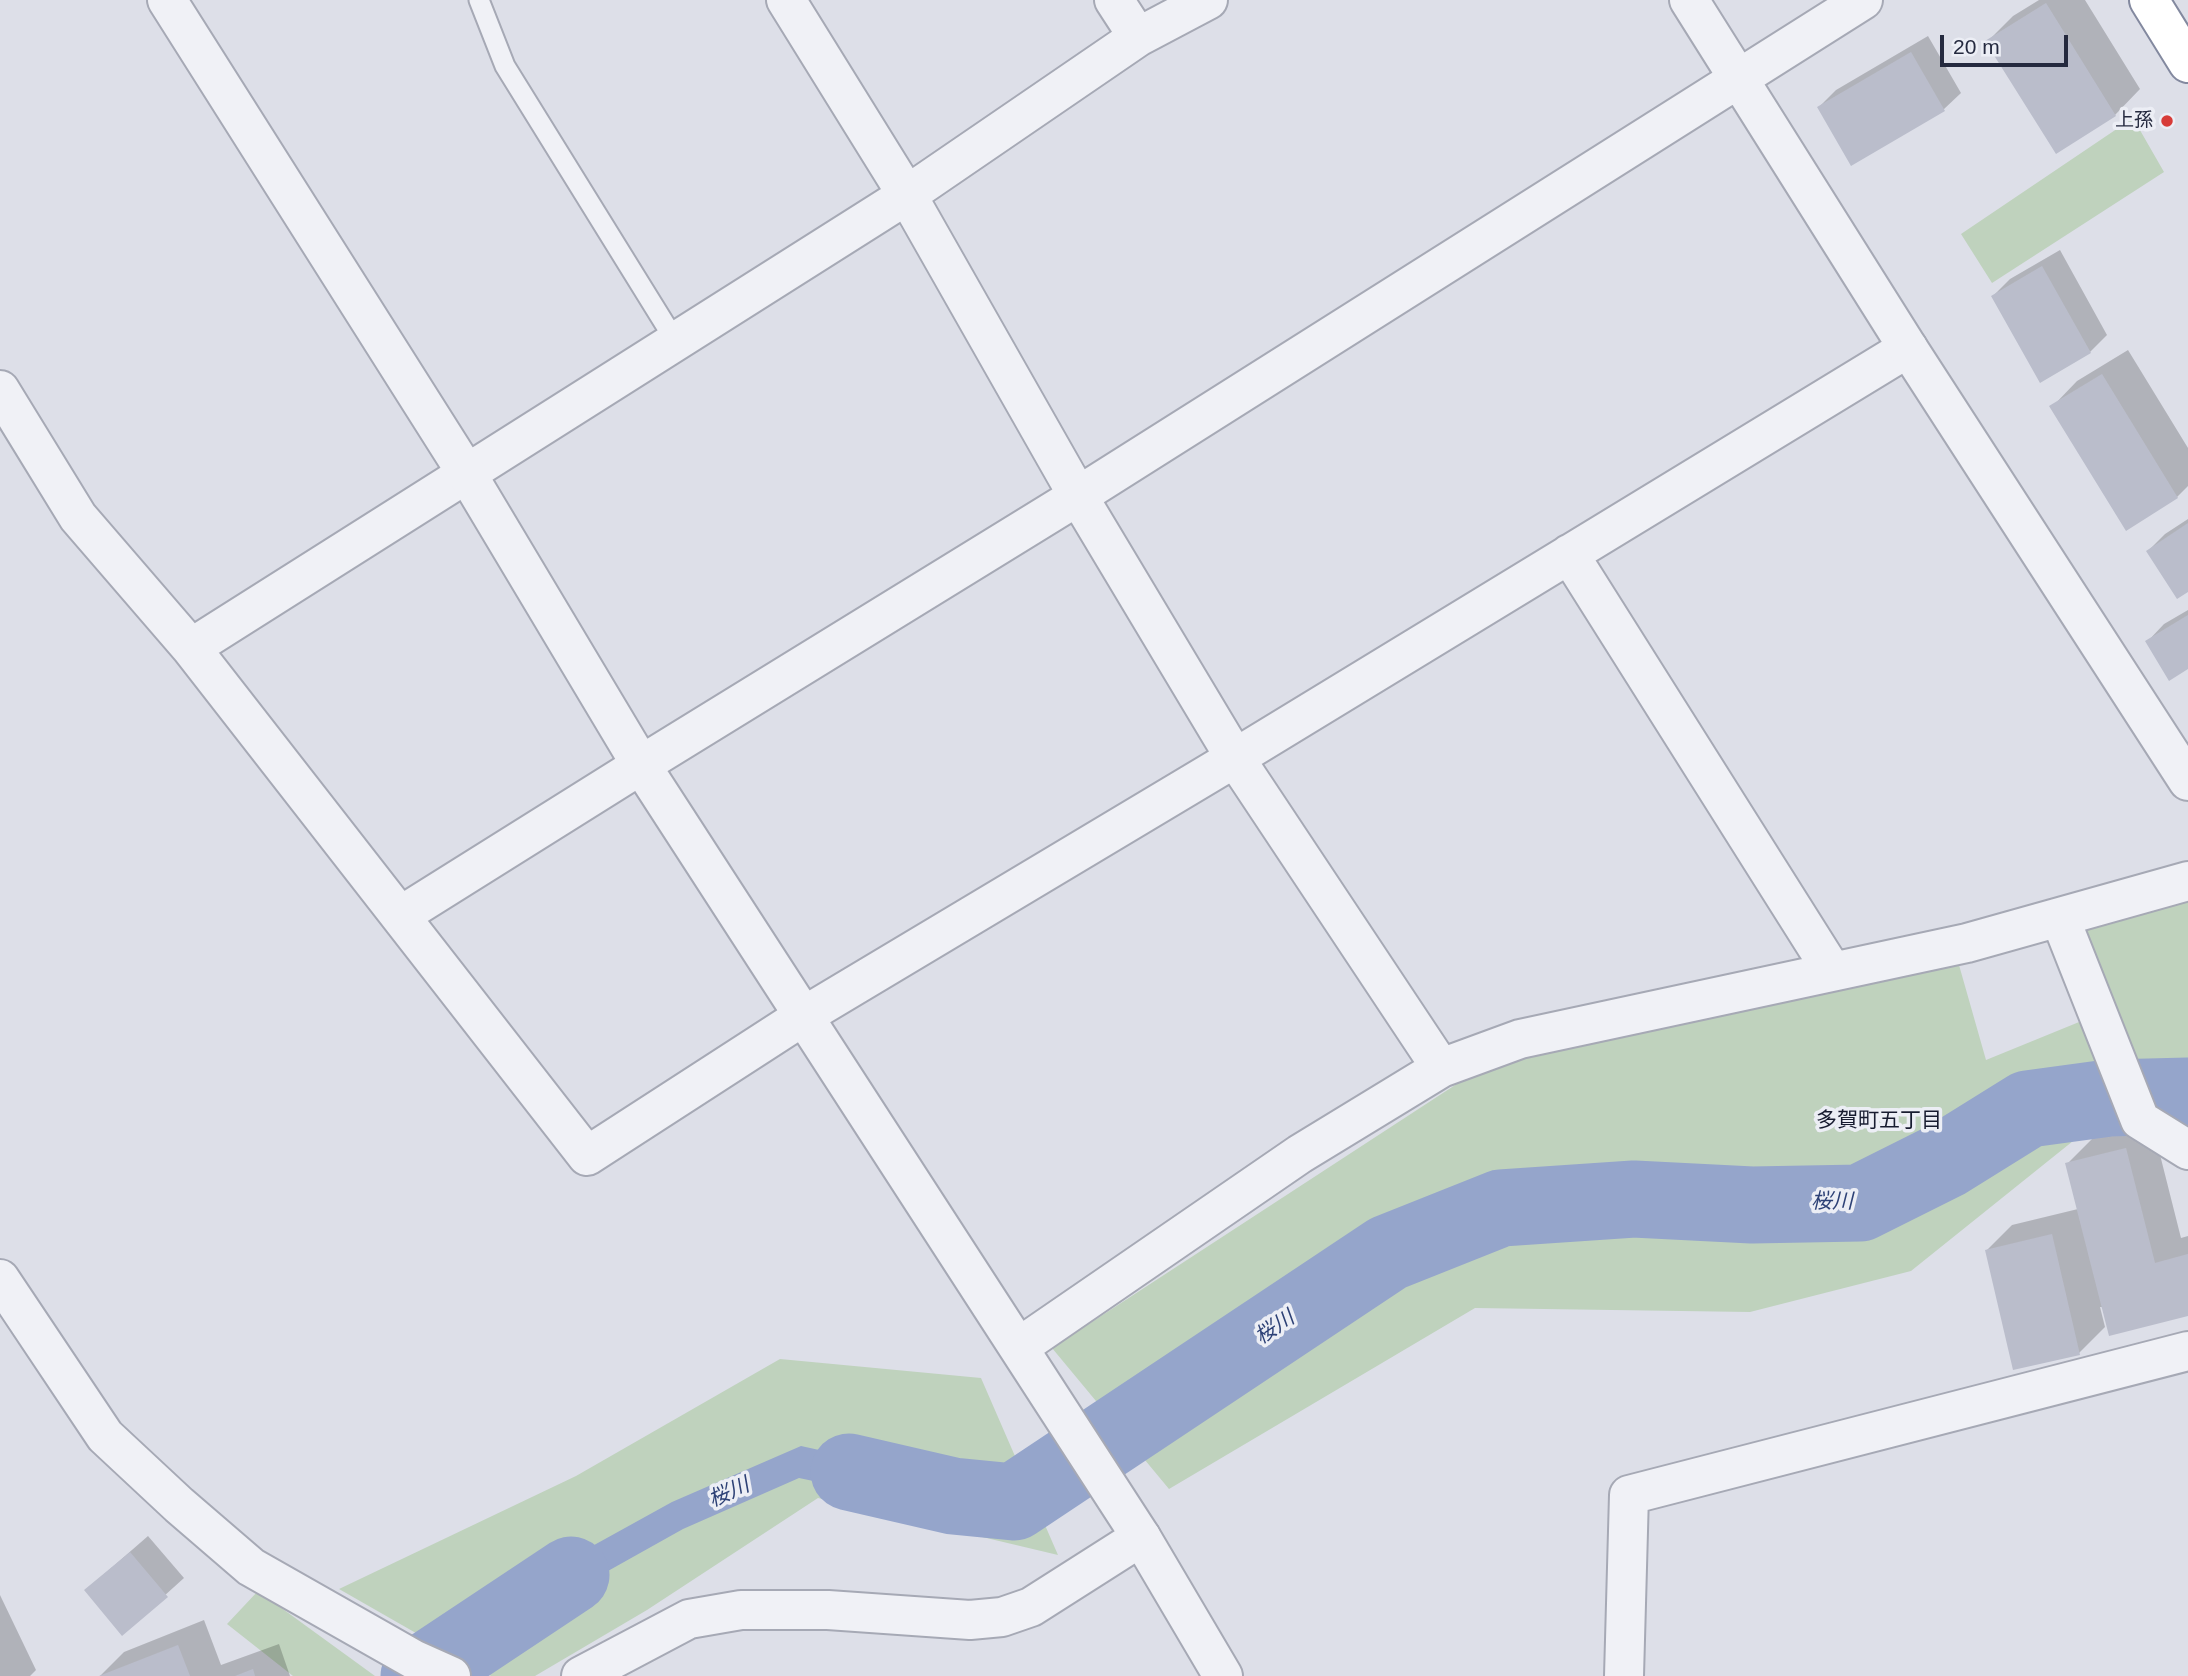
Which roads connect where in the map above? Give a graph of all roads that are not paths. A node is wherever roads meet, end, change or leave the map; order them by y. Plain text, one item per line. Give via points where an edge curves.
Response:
1 (167, 0) edge
2 (479, 0) edge
3 (786, 0) edge
4 (1114, 0) edge
5 (1208, 0) edge
6 (1689, 0) edge
7 (1863, 0) edge
8 (2149, 0) edge
9 (1138, 37) junction
10 (2188, 63) edge
11 (1741, 78) junction
12 (907, 195) junction
13 (676, 342) junction
14 (1908, 348) junction
15 (0, 390) edge
16 (467, 474) junction
17 (1077, 496) junction
18 (1569, 554) junction
19 (191, 648) junction
20 (1235, 758) junction
21 (641, 765) junction
22 (2188, 781) edge
23 (2188, 881) edge
24 (400, 916) junction
25 (2060, 918) junction
26 (1832, 971) junction
27 (802, 1017) junction
28 (1441, 1068) junction
29 (2188, 1150) edge
30 (0, 1279) edge
31 (1018, 1347) junction
32 (2188, 1351) edge
33 (1133, 1525) junction
34 (452, 1676) edge
35 (581, 1676) edge
36 (1223, 1676) edge
37 (1624, 1676) edge

1 - 16 street
2 - 13 lane via 505,66
3 - 12 street
4 - 9 street
5 - 9 street
6 - 11 street
7 - 11 street
8 - 10 highway
9 - 12 street
11 - 14 street
11 - 17 street
12 - 13 street
12 - 17 street
13 - 16 street
14 - 18 street
14 - 22 street
15 - 19 street via 78,517
16 - 19 street
16 - 21 street
17 - 20 street
17 - 21 street
18 - 20 street
18 - 26 street
19 - 24 street
20 - 27 street
20 - 28 street
21 - 24 street
21 - 27 street
23 - 25 street
24 - 27 street via 587,1156
25 - 26 street
25 - 29 street via 2140,1120
26 - 28 street via 1520,1039
27 - 31 street
28 - 31 street via 1300,1154
30 - 34 street via 105,1436 251,1567 413,1659
31 - 33 street
32 - 37 street via 1629,1494
33 - 35 street via 1031,1607 1002,1617 971,1620 828,1610 741,1610 689,1619
33 - 36 street

